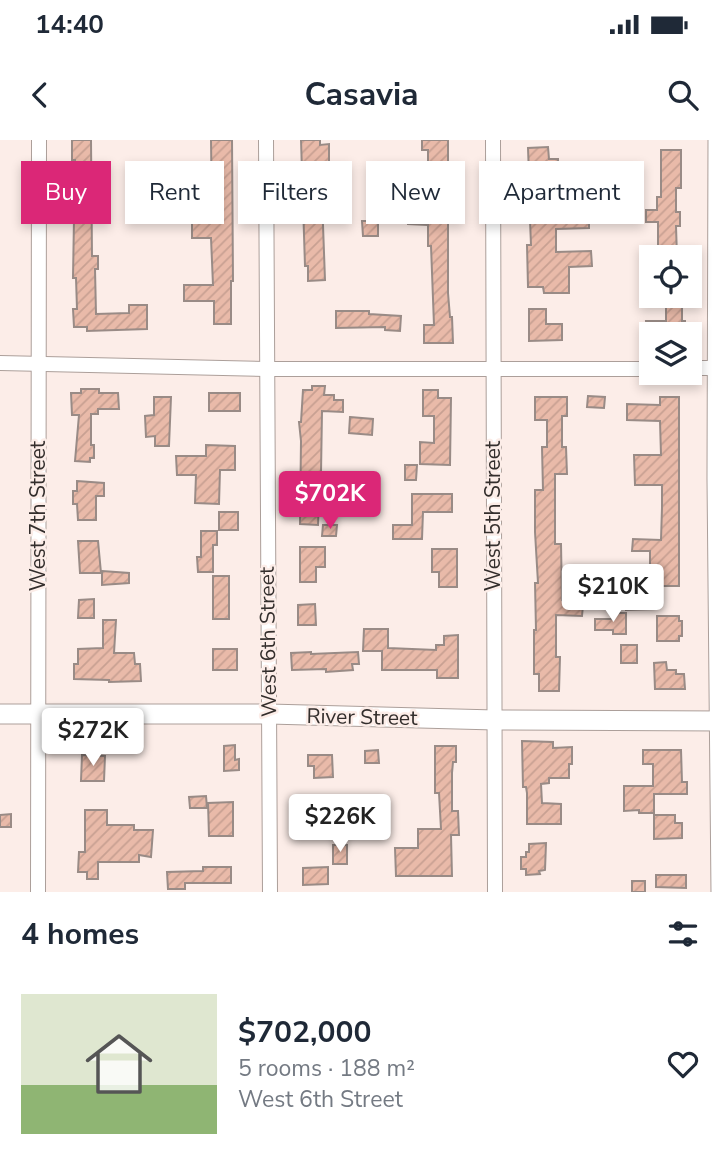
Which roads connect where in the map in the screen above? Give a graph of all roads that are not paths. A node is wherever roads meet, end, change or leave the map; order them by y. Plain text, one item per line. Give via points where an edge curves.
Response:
1 (39, 140) edge
2 (266, 140) edge
3 (493, 140) edge
4 (718, 140) edge
5 (40, 362) junction
6 (0, 363) edge
7 (702, 368) edge
8 (720, 368) edge
9 (266, 369) junction
10 (639, 369) edge
11 (492, 370) junction
12 (37, 713) junction
13 (0, 714) edge
14 (269, 715) junction
15 (495, 720) junction
16 (722, 721) edge
17 (38, 892) edge
18 (270, 892) edge
19 (495, 892) edge
20 (721, 892) edge

1 - 5 street, West 7th Street
2 - 9 street, West 6th Street
3 - 11 street, West 5th Street
4 - 8 street
5 - 6 street
5 - 9 street
5 - 12 street, West 7th Street
7 - 8 street
8 - 16 street
9 - 11 street
9 - 14 street, West 6th Street
10 - 11 street
11 - 15 street, West 5th Street
12 - 13 street, River Street
12 - 14 street, River Street
12 - 17 street, West 7th Street
14 - 15 street, River Street
14 - 18 street, West 6th Street
15 - 16 street, River Street
15 - 19 street, West 5th Street
16 - 20 street

